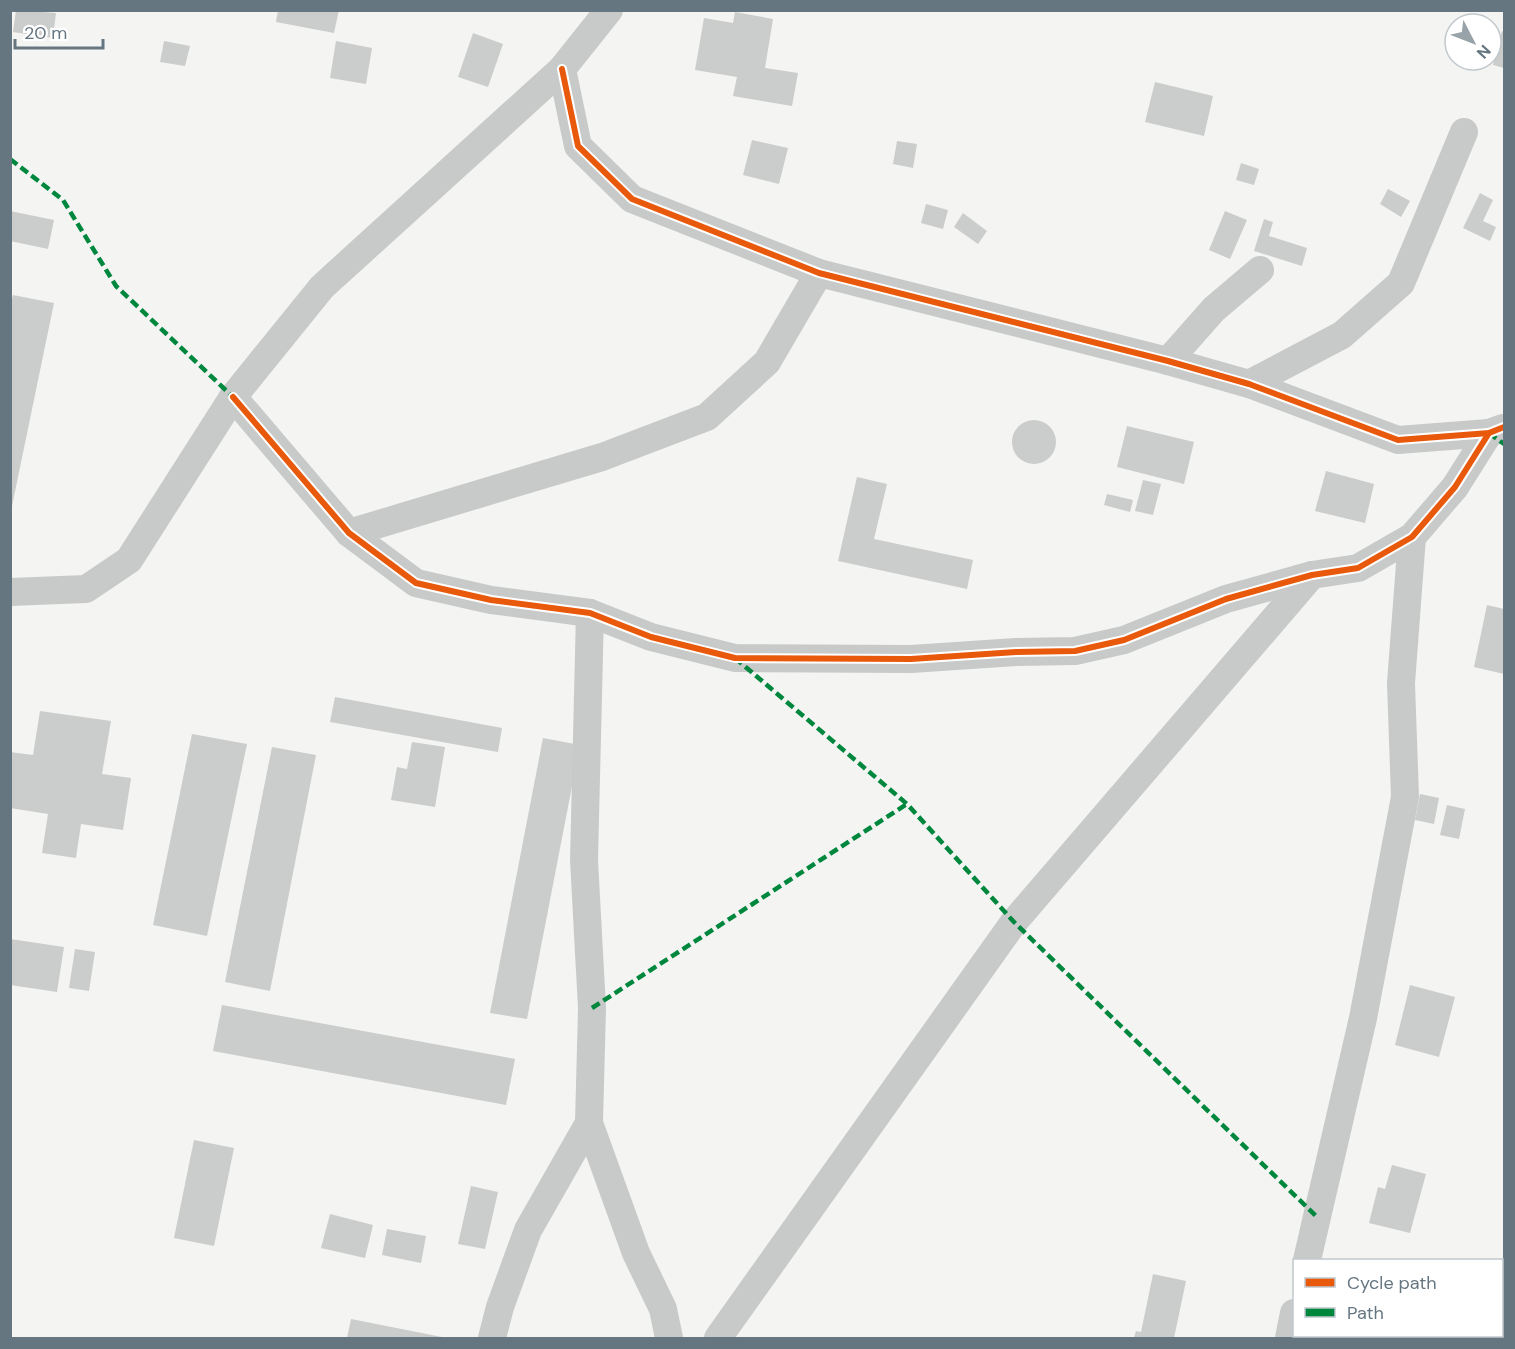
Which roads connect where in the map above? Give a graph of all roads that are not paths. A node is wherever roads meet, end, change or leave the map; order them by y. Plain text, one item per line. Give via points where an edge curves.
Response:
1 (609, 10) edge
2 (562, 69) junction
3 (1464, 132) dead end
4 (1260, 270) dead end
5 (819, 273) junction
6 (1168, 361) junction
7 (1249, 384) junction
8 (233, 397) junction
9 (1497, 430) edge
10 (349, 533) junction
11 (1412, 537) junction
12 (1312, 575) junction
13 (10, 592) edge
14 (590, 613) junction
15 (589, 1123) junction
16 (1307, 1259) edge
17 (1293, 1318) edge
18 (492, 1338) edge
19 (669, 1338) edge
20 (718, 1338) edge
21 (1289, 1338) edge

1 - 2 street
2 - 5 street via 578,146 632,199
2 - 8 street via 322,287
3 - 7 street via 1401,283 1342,334
4 - 6 street via 1214,309
5 - 6 street
5 - 10 street via 766,362 707,417 602,457
6 - 7 street
7 - 9 street via 1398,441
8 - 10 street
8 - 13 street via 129,560 86,588
9 - 11 street
10 - 14 street via 416,583 491,600
11 - 12 street via 1358,568
11 - 16 street via 1401,683 1405,797 1363,1018
12 - 14 street via 1226,599 1124,640 1076,651 912,660 735,658 651,636
12 - 20 street via 1014,922
14 - 15 street via 584,860 592,1008
15 - 18 street via 528,1230
15 - 19 street via 636,1253 663,1309
17 - 21 street

